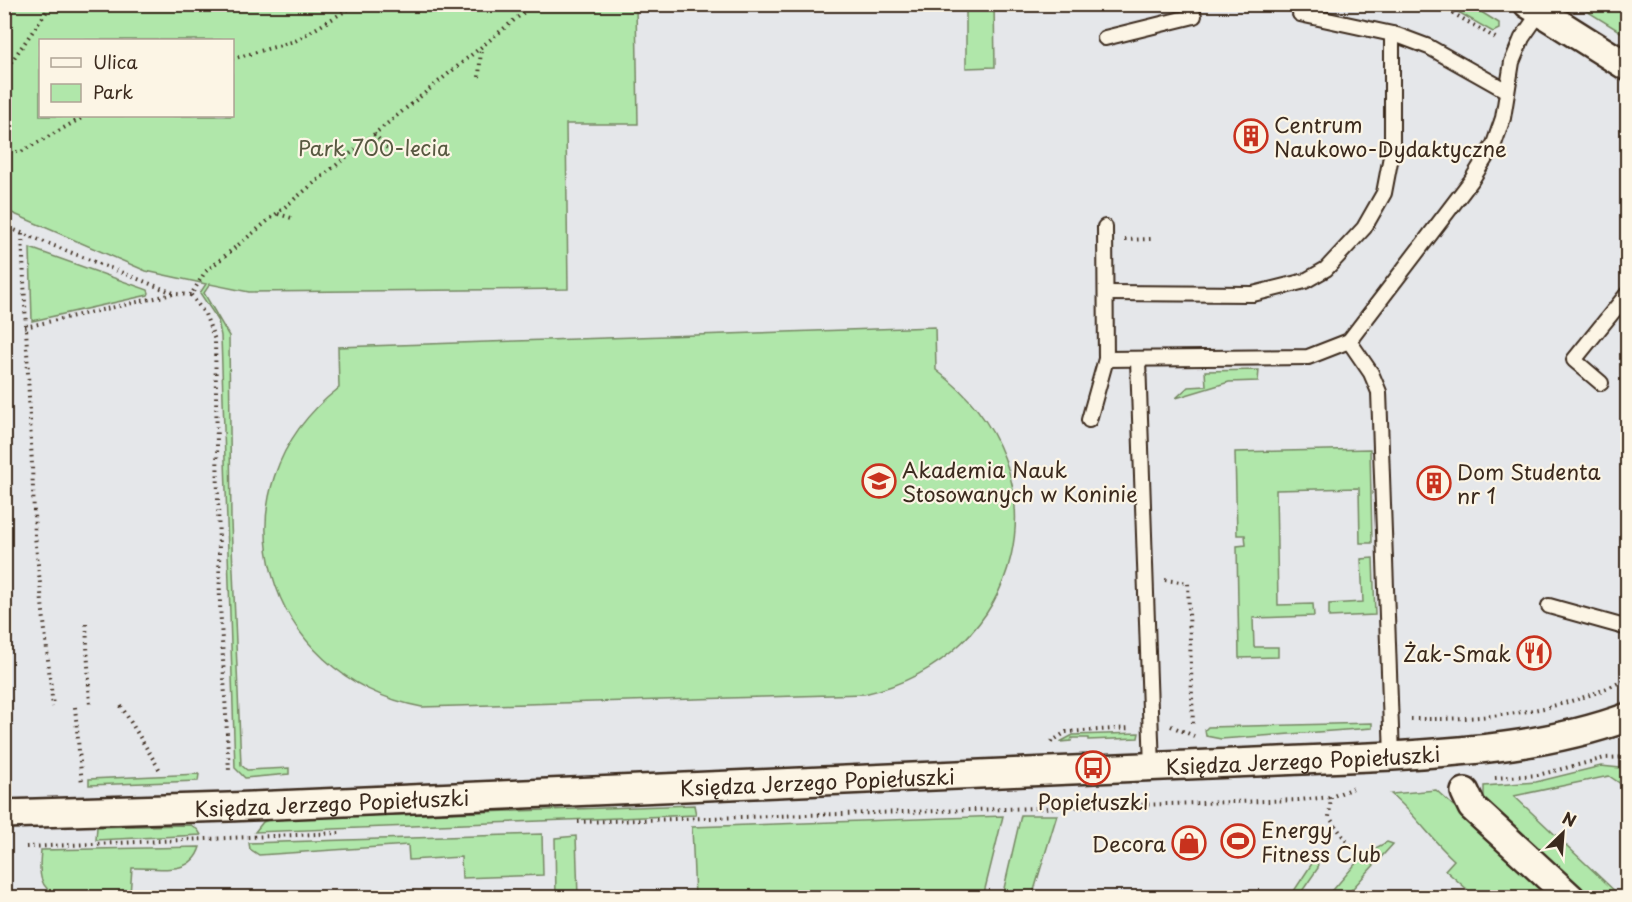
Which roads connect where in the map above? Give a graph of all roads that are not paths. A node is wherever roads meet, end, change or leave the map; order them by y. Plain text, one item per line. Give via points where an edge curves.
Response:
1 (1534, 8) edge
2 (1300, 15) dead end
3 (1194, 16) dead end
4 (1392, 34) junction
5 (1105, 38) dead end
6 (1628, 68) edge
7 (1507, 91) junction
8 (1105, 227) dead end
9 (1106, 293) junction
10 (1628, 293) edge
11 (1349, 341) junction
12 (1106, 359) junction
13 (1138, 360) junction
14 (1601, 383) dead end
15 (1089, 420) dead end
16 (1549, 606) dead end
17 (1628, 628) edge
18 (1628, 717) edge
19 (1392, 756) junction
20 (1152, 768) junction
21 (1465, 792) dead end
22 (4, 814) edge
23 (1571, 897) edge

1 - 6 street
1 - 7 lane via 1516,50
2 - 4 lane
3 - 5 lane
4 - 7 lane via 1429,47
4 - 9 lane via 1392,151 1384,193 1364,228 1326,269 1305,281 1253,294
7 - 11 lane via 1500,132 1471,181
8 - 9 lane
9 - 12 lane
10 - 14 lane via 1574,360
11 - 13 lane via 1308,357
11 - 19 lane via 1379,392
12 - 13 lane
12 - 15 lane
13 - 20 lane
16 - 17 lane
18 - 19 street, Księdza Jerzego Popiełuszki via 1593,730 1533,742
19 - 20 street, Księdza Jerzego Popiełuszki
20 - 22 street, Księdza Jerzego Popiełuszki
21 - 23 street via 1472,807

